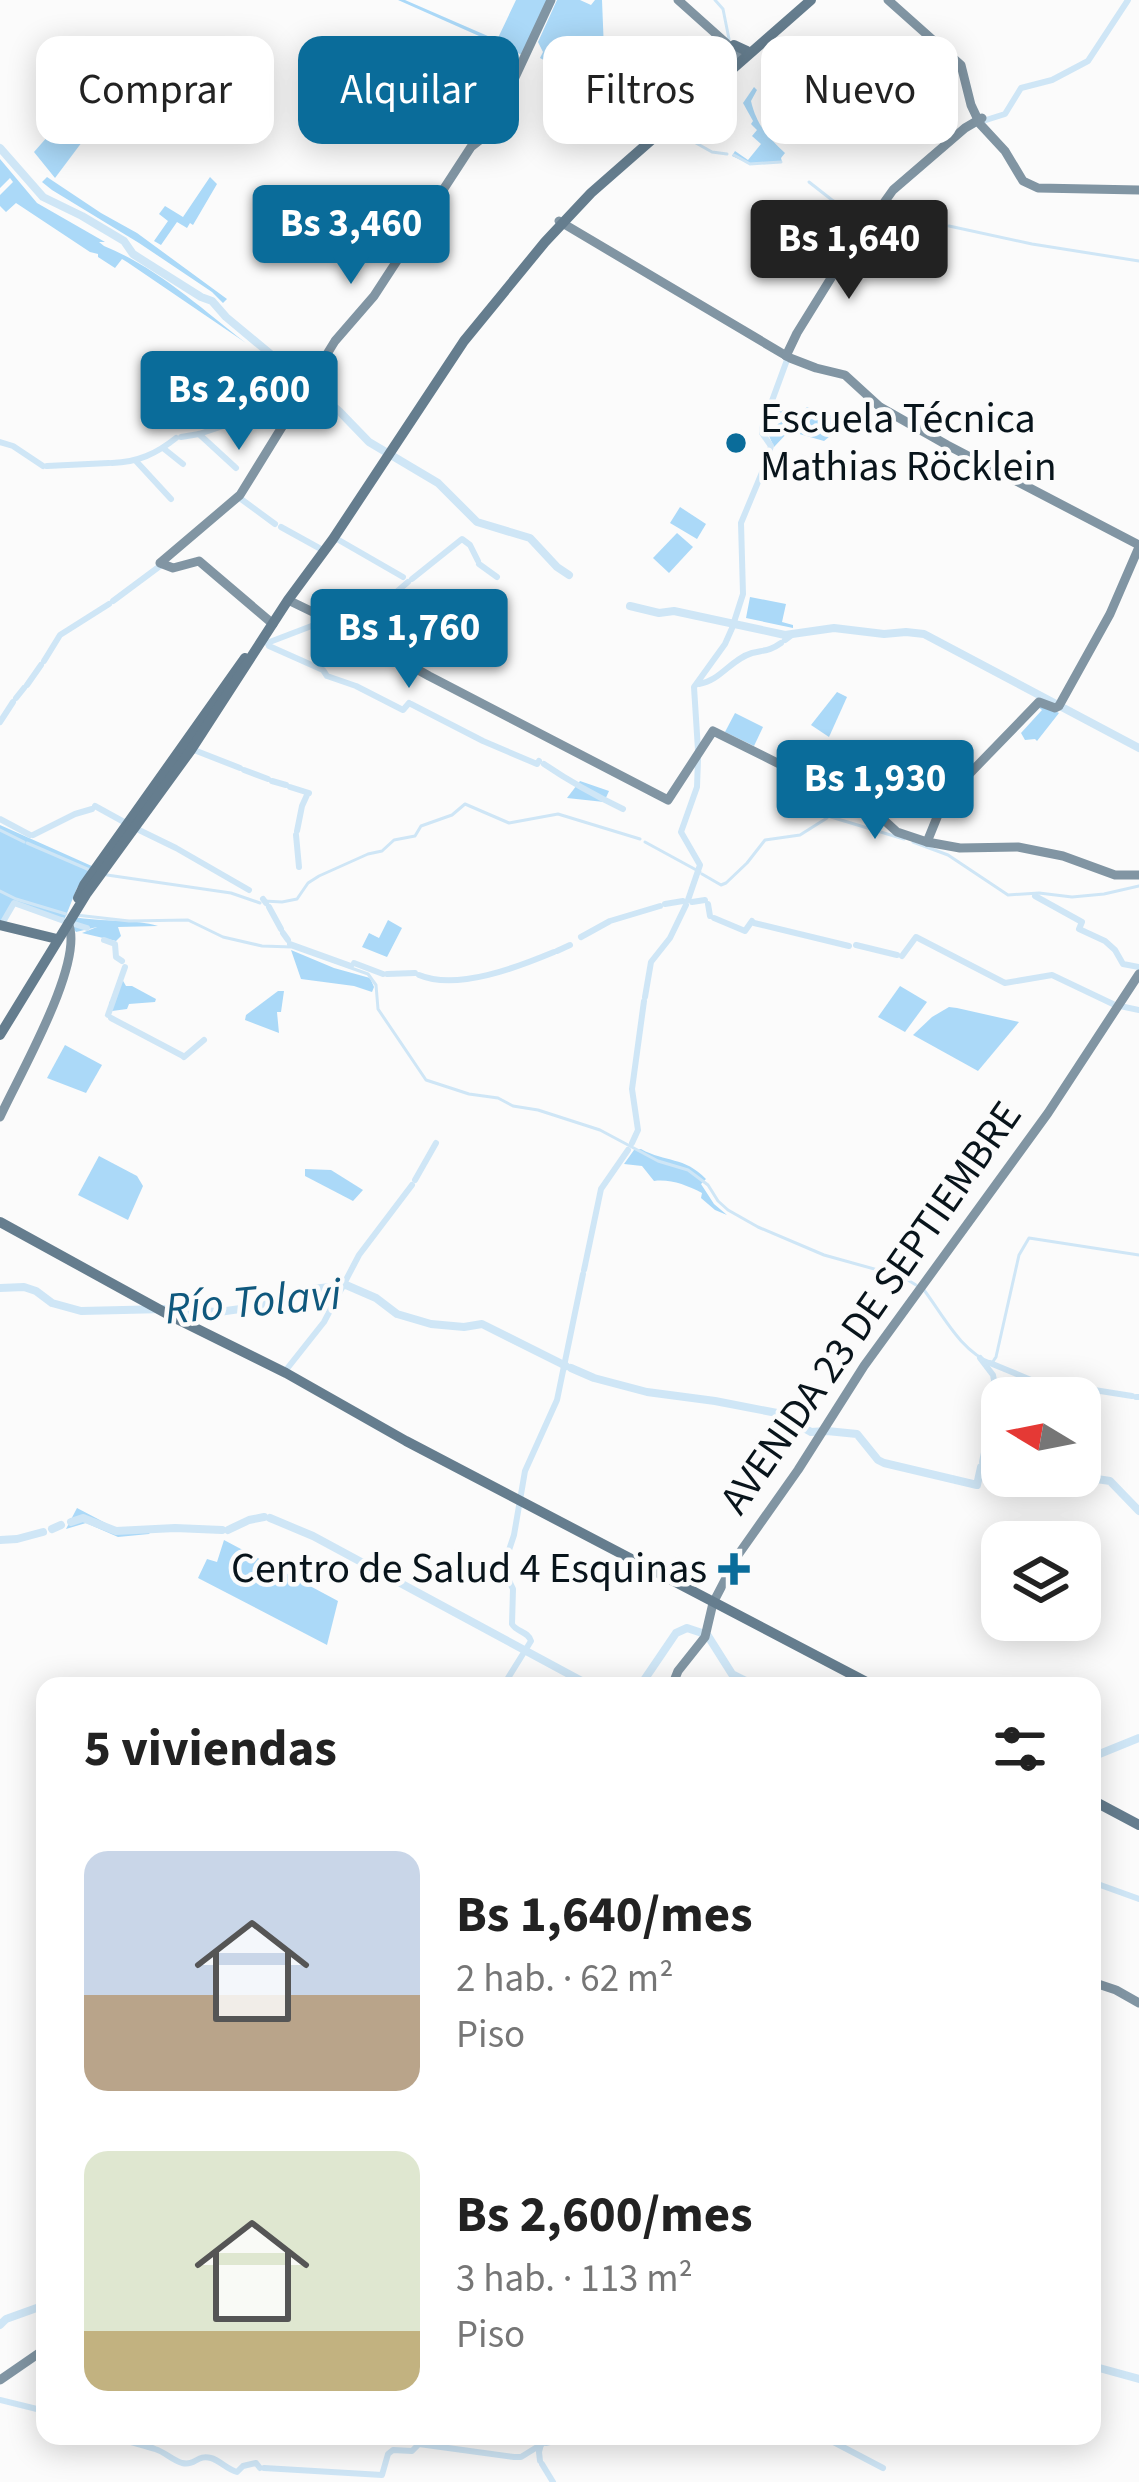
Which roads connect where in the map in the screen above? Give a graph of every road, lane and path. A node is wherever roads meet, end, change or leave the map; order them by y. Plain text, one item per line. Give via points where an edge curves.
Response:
1 (553, 0) edge
2 (678, 0) edge
3 (808, 0) edge
4 (892, 0) edge
5 (741, 54) junction
6 (981, 121) junction
7 (1139, 187) edge
8 (560, 222) junction
9 (788, 357) junction
10 (332, 538) junction
11 (1139, 546) edge
12 (288, 600) junction
13 (272, 623) junction
14 (927, 842) junction
15 (1139, 875) edge
16 (68, 921) junction
17 (0, 925) edge
18 (1139, 974) edge
19 (0, 1034) edge
20 (0, 1117) edge
21 (0, 1222) edge
22 (713, 1603) junction
23 (676, 1677) edge
24 (857, 1677) edge
25 (1101, 1805) edge
26 (1139, 1825) edge
27 (1101, 1985) edge
28 (1139, 2003) edge
29 (36, 2355) edge
30 (0, 2380) edge

1 - 13 main road via 489,133 343,329 242,497 161,564 199,560
2 - 5 main road
3 - 5 main road
4 - 6 main road via 961,65
5 - 8 main road
6 - 7 main road via 1031,187
6 - 9 main road via 893,190 836,269
8 - 9 main road
8 - 10 main road via 460,346
9 - 11 main road via 845,375 880,407
10 - 12 main road
10 - 13 main road
11 - 14 main road via 1060,705 1039,702 944,800
12 - 13 main road
12 - 14 main road via 668,800 712,731
13 - 16 main road
14 - 15 main road via 1018,847
16 - 17 main road
16 - 19 main road
16 - 20 main road via 73,936 57,1001
18 - 22 main road, AVENIDA 23 DE SEPTIEMBRE via 821,1432
21 - 22 main road
22 - 23 main road, AVENIDA 23 DE SEPTIEMBRE via 705,1637
22 - 24 main road
25 - 26 main road
27 - 28 main road
29 - 30 main road

